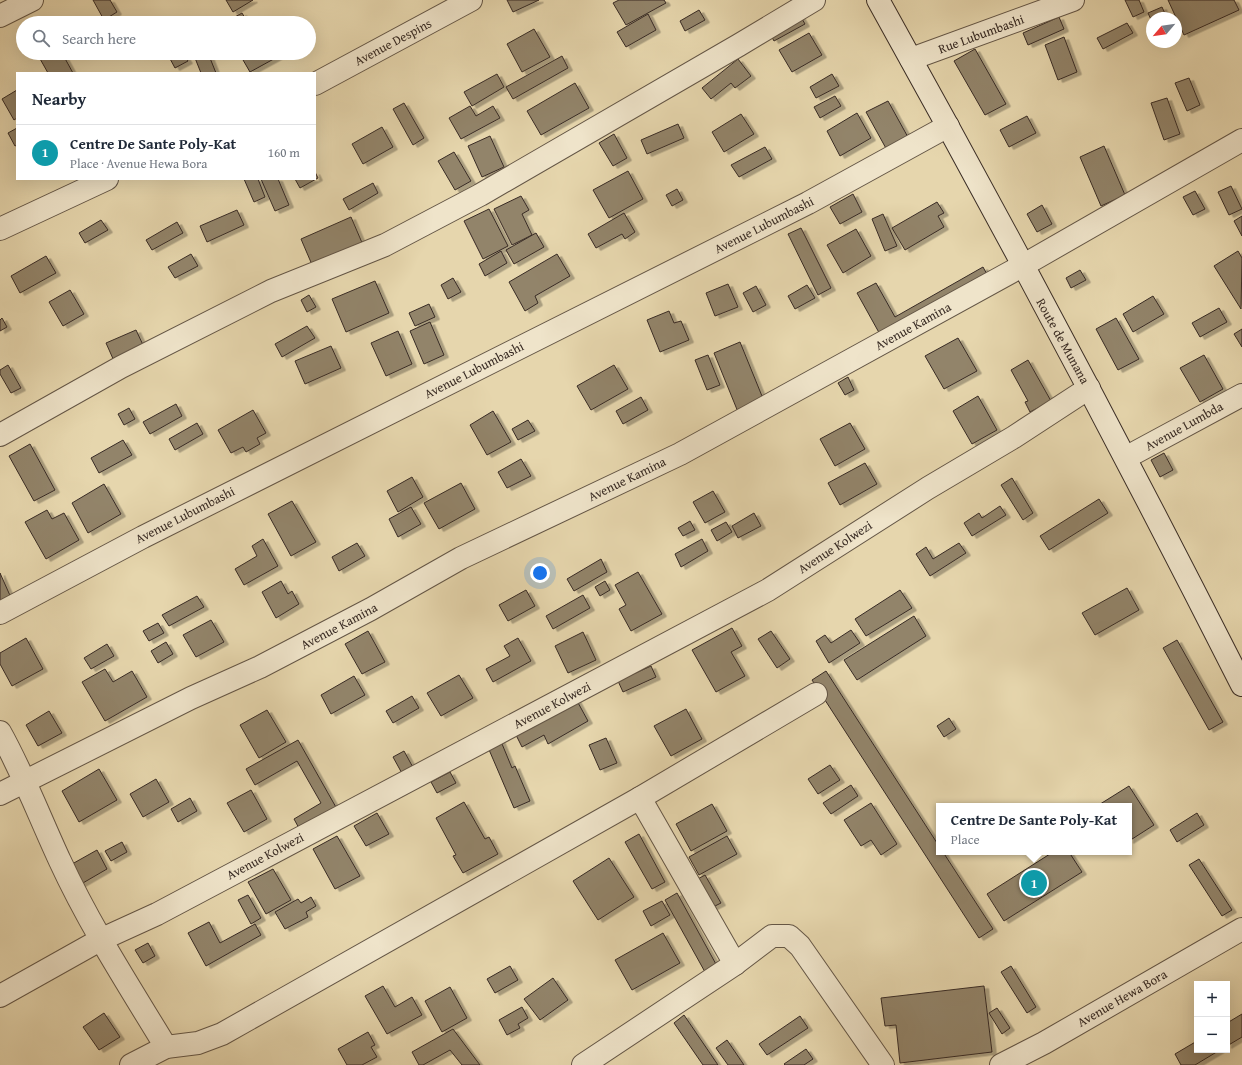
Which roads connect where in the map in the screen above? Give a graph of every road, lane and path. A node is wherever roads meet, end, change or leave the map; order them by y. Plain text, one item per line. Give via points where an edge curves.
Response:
1 (32, 0) edge
2 (471, 0) edge
3 (814, 0) edge
4 (878, 0) edge
5 (1073, 0) edge
6 (0, 16) edge
7 (911, 59) junction
8 (316, 83) edge
9 (948, 126) junction
10 (1242, 140) edge
11 (105, 180) edge
12 (0, 229) edge
13 (1022, 266) junction
14 (1089, 388) junction
15 (1242, 395) edge
16 (0, 435) edge
17 (1127, 458) junction
18 (0, 613) edge
19 (1242, 685) edge
20 (816, 694) dead end
21 (0, 732) edge
22 (25, 781) junction
23 (0, 794) edge
24 (640, 798) junction
25 (1242, 930) edge
26 (100, 940) junction
27 (735, 964) junction
28 (0, 996) edge
29 (166, 1047) junction
30 (131, 1065) edge
31 (583, 1065) edge
32 (883, 1065) edge
33 (1002, 1065) edge

1 - 6 street
2 - 8 street, Avenue Despins
3 - 16 street via 480,195 386,245 271,291 121,368
4 - 7 street, Route de Munana
5 - 7 street, Rue Lubumbashi
7 - 9 street, Route de Munana
9 - 13 street, Route de Munana
9 - 18 street, Avenue Lubumbashi via 801,206 150,533
10 - 13 street, Avenue Kamina
11 - 12 street
13 - 14 street, Route de Munana
13 - 22 street, Avenue Kamina via 680,454 461,558 260,668 190,698
14 - 17 street, Route de Munana
14 - 26 street, Avenue Kolwezi via 768,590 157,914
15 - 17 street, Avenue Lumbda
17 - 19 street, Route de Munana
20 - 24 street
21 - 22 street
22 - 23 street, Avenue Kamina
22 - 26 street via 60,861
24 - 27 street
24 - 29 street via 222,1034 198,1043
25 - 33 street, Avenue Hewa Bora
26 - 28 street, Avenue Kolwezi
26 - 29 street
27 - 31 street
27 - 32 street via 772,936 789,936 800,946
29 - 30 street

